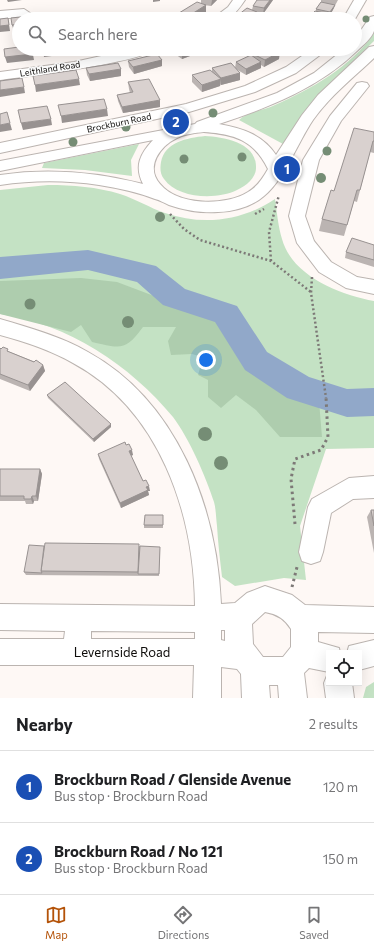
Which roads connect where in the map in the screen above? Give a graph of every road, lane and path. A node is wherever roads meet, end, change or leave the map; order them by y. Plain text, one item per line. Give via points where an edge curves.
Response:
1 (239, 0) edge
2 (229, 12) edge
3 (12, 13) edge
4 (0, 14) edge
5 (374, 20) edge
6 (362, 38) edge
7 (374, 50) edge
8 (123, 56) edge
9 (311, 56) edge
10 (343, 56) edge
11 (0, 76) edge
12 (342, 79) junction
13 (368, 88) edge
14 (185, 130) junction
15 (0, 148) edge
16 (0, 166) edge
17 (276, 169) junction
18 (0, 180) edge
19 (280, 193) dead end
20 (163, 196) junction
21 (271, 261) junction
22 (325, 267) junction
23 (374, 287) edge
24 (312, 293) junction
25 (0, 327) edge
26 (328, 413) dead end
27 (374, 488) edge
28 (310, 552) dead end
29 (242, 615) junction
30 (0, 617) edge
31 (79, 618) junction
32 (300, 618) junction
33 (208, 619) junction
34 (374, 620) edge
35 (0, 652) edge
36 (77, 652) junction
37 (207, 652) junction
38 (374, 653) edge
39 (362, 655) edge
40 (326, 658) edge
41 (296, 661) junction
42 (250, 662) junction
43 (338, 686) edge
44 (207, 698) edge
45 (256, 698) edge
46 (293, 698) edge
47 (340, 698) edge

1 - 2 street
3 - 4 street
5 - 6 street
7 - 12 street
8 - 11 street, Leithland Road
9 - 15 street, Brockburn Road via 292,70 250,89 189,108
10 - 14 street, Brockburn Road via 322,73 291,91 251,108
12 - 13 street
12 - 17 street via 309,116
13 - 22 street via 334,119 311,160 297,216 306,243
14 - 16 street, Brockburn Road
14 - 17 street via 223,130 245,135 267,153
14 - 20 street via 171,134 157,144 147,158 147,176
17 - 20 street via 262,190 236,203 214,207 199,206
18 - 20 street via 41,175 80,176 112,181
19 - 21 path via 269,232
20 - 21 path via 172,218 192,236
21 - 24 path
22 - 23 street via 353,283
22 - 24 path via 312,277
24 - 26 path
25 - 33 street via 38,337 101,369 129,393 156,424 181,468 198,520 206,563
27 - 28 street via 349,489 320,507
29 - 32 street via 254,603 271,600 287,605
29 - 33 street
29 - 42 street via 237,632 239,645
30 - 31 street
31 - 33 street
31 - 36 street
32 - 34 street
32 - 41 street via 305,643
33 - 37 street
35 - 36 street, Levernside Road
36 - 37 street, Levernside Road
37 - 42 street, Levernside Road
37 - 44 street
38 - 39 street
40 - 41 street
41 - 42 street via 278,672
41 - 46 street
42 - 45 street
43 - 47 street

